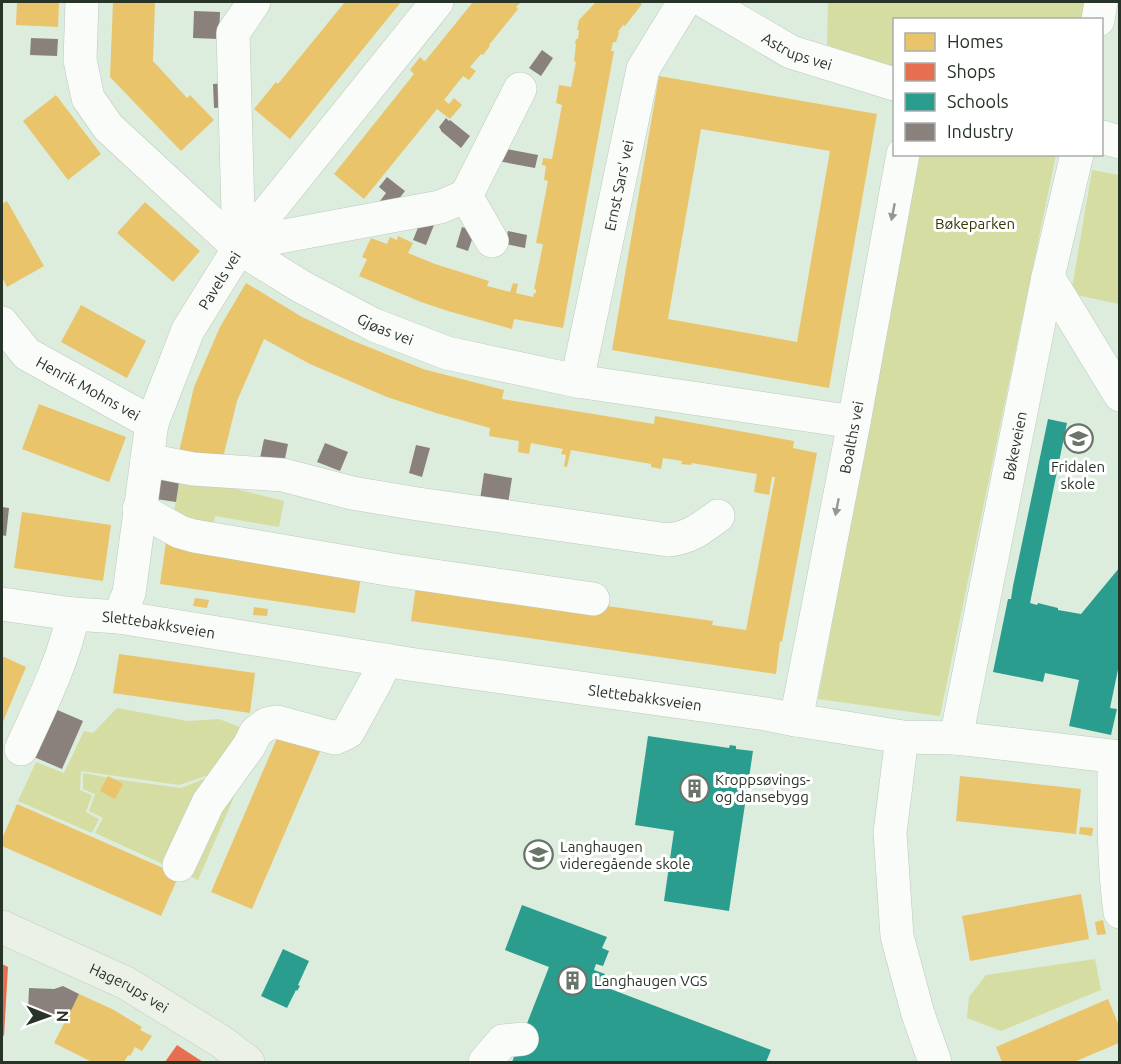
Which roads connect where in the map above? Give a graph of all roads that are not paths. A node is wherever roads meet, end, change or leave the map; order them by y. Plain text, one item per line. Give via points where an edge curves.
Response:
1 (82, 2) edge
2 (254, 2) edge
3 (437, 2) edge
4 (684, 2) edge
5 (706, 2) edge
6 (1101, 2) edge
7 (1098, 18) edge
8 (893, 84) edge
9 (520, 89) dead end
10 (1103, 138) edge
11 (1119, 142) edge
12 (903, 156) edge
13 (1077, 156) edge
14 (466, 196) junction
15 (492, 241) dead end
16 (239, 248) junction
17 (1048, 277) junction
18 (2, 323) edge
19 (577, 381) junction
20 (1119, 395) edge
21 (854, 422) junction
22 (152, 423) junction
23 (147, 460) junction
24 (140, 509) junction
25 (718, 516) dead end
26 (593, 599) dead end
27 (2, 604) edge
28 (73, 614) junction
29 (119, 617) junction
30 (386, 660) junction
31 (796, 720) junction
32 (902, 737) junction
33 (956, 738) junction
34 (21, 749) dead end
35 (1117, 757) edge
36 (179, 865) dead end
37 (1119, 912) edge
38 (2, 927) edge
39 (522, 1038) dead end
40 (248, 1062) edge
41 (484, 1062) edge
42 (935, 1062) edge

1 - 16 street, Gjøas vei via 80,60 88,98 108,127
2 - 16 street via 233,33
3 - 16 street, Pavels vei
4 - 19 street, Ernst Sars' vei via 643,69
5 - 8 street, Astrups vei via 791,52
6 - 7 street
9 - 14 street
10 - 11 street
12 -> 21 street, Boalths vei
13 - 17 street, Bøkeveien
14 - 15 street
14 - 16 street via 440,207
16 - 19 street, Gjøas vei via 374,326 447,353
16 - 22 street, Pavels vei via 188,330
17 - 20 street
17 - 33 street, Bøkeveien
18 - 22 street, Henrik Mohns vei via 27,354
19 - 21 street, Gjøas vei
21 -> 31 street, Boalths vei
22 - 23 street, Pavels vei
23 - 24 street, Pavels vei
23 - 25 street via 194,469 284,475 352,493 668,540 690,535
24 - 26 street via 194,536
24 - 29 street, Pavels vei via 129,593
27 - 28 street, Slettebakksveien
28 - 29 street, Slettebakksveien
28 - 34 street via 58,666
29 - 30 street, Slettebakksveien
30 - 31 street, Slettebakksveien
30 - 36 street via 348,732 341,736 335,738 277,722 256,732 208,804
31 - 32 street, Slettebakksveien
32 - 33 street, Slettebakksveien
32 - 42 street via 890,833 897,936
33 - 35 street, Slettebakksveien
35 - 37 street, Slettebakksveien via 1114,830
38 - 40 main road, Hagerups vei via 126,983
39 - 41 street via 503,1041

